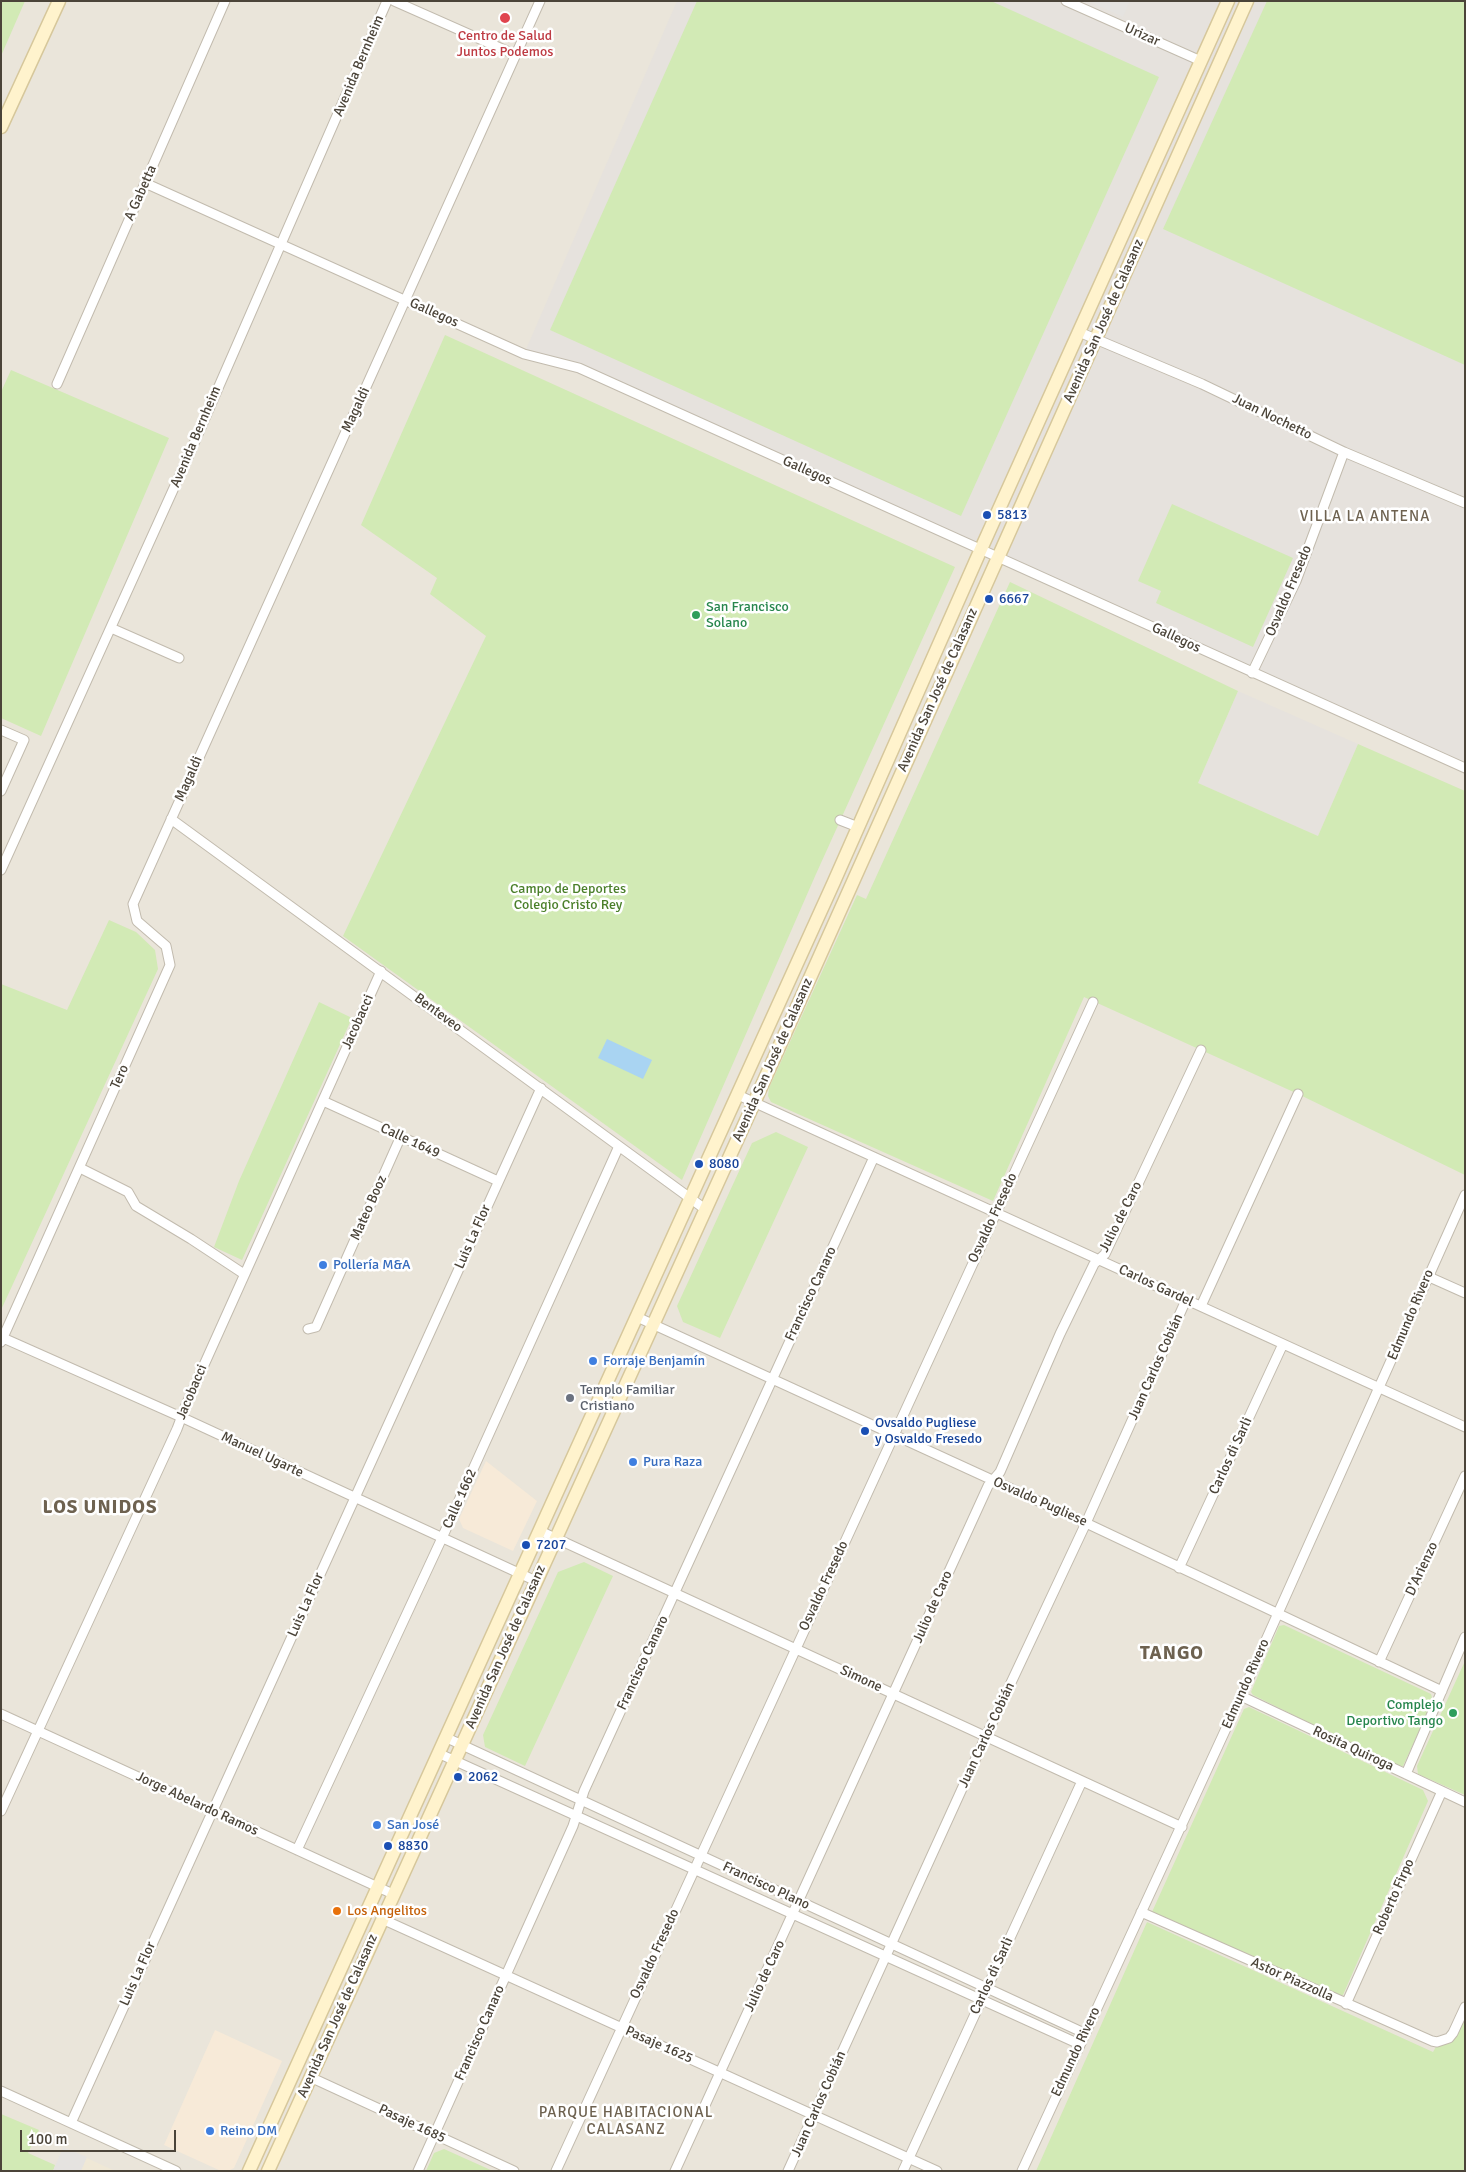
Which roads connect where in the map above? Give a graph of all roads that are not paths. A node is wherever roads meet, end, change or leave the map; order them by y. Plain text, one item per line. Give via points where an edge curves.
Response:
1 (59, 1) edge
2 (387, 1) edge
3 (394, 1) edge
4 (540, 1) edge
5 (1066, 1) edge
6 (1228, 1) edge
7 (1247, 1) edge
8 (223, 2) edge
9 (516, 55) junction
10 (1201, 61) junction
11 (1217, 68) junction
12 (1, 127) edge
13 (145, 183) junction
14 (281, 244) junction
15 (406, 301) junction
16 (1079, 332) junction
17 (1096, 338) junction
18 (57, 384) dead end
19 (1344, 452) junction
20 (1465, 503) edge
21 (980, 549) junction
22 (998, 557) junction
23 (111, 628) junction
24 (179, 658) dead end
25 (1252, 673) junction
26 (1, 730) edge
27 (1465, 768) edge
28 (1, 791) edge
29 (171, 818) junction
30 (840, 820) dead end
31 (858, 827) junction
32 (1, 870) edge
33 (381, 971) junction
34 (1093, 1002) dead end
35 (1201, 1050) dead end
36 (541, 1088) junction
37 (1298, 1094) dead end
38 (738, 1095) junction
39 (322, 1101) junction
40 (754, 1102) junction
41 (401, 1136) junction
42 (619, 1146) junction
43 (874, 1157) junction
44 (80, 1168) junction
45 (498, 1181) junction
46 (1465, 1195) edge
47 (691, 1199) junction
48 (705, 1209) junction
49 (996, 1213) junction
50 (1098, 1260) junction
51 (244, 1274) junction
52 (1427, 1276) junction
53 (1465, 1293) edge
54 (1186, 1300) junction
55 (1201, 1306) junction
56 (638, 1317) junction
57 (653, 1324) junction
58 (308, 1329) dead end
59 (2, 1339) edge
60 (1283, 1344) junction
61 (772, 1379) junction
62 (1380, 1388) junction
63 (181, 1417) junction
64 (1465, 1427) edge
65 (893, 1436) junction
66 (1465, 1476) edge
67 (992, 1481) junction
68 (354, 1498) junction
69 (1086, 1523) junction
70 (540, 1531) junction
71 (442, 1538) junction
72 (556, 1538) junction
73 (1180, 1568) junction
74 (521, 1574) junction
75 (536, 1581) junction
76 (675, 1593) junction
77 (1278, 1615) junction
78 (1465, 1637) edge
79 (795, 1648) junction
80 (1379, 1662) junction
81 (1442, 1691) junction
82 (893, 1694) junction
83 (1241, 1696) junction
84 (1, 1714) edge
85 (38, 1731) junction
86 (986, 1736) junction
87 (447, 1738) junction
88 (461, 1745) junction
89 (440, 1754) junction
90 (454, 1760) junction
91 (1406, 1774) junction
92 (1082, 1780) junction
93 (1442, 1791) junction
94 (581, 1800) junction
95 (1465, 1802) edge
96 (1, 1811) edge
97 (212, 1811) junction
98 (576, 1816) junction
99 (1182, 1827) junction
100 (297, 1850) junction
101 (700, 1855) junction
102 (694, 1869) junction
103 (379, 1888) junction
104 (393, 1894) junction
105 (799, 1901) junction
106 (1141, 1912) junction
107 (793, 1914) junction
108 (382, 1919) junction
109 (891, 1944) junction
110 (886, 1956) junction
111 (506, 1976) junction
112 (987, 1988) junction
113 (982, 1999) junction
114 (1346, 2004) junction
115 (1465, 2007) edge
116 (621, 2028) junction
117 (1084, 2033) junction
118 (1079, 2044) junction
119 (720, 2073) junction
120 (310, 2077) junction
121 (1, 2091) edge
122 (814, 2115) junction
123 (71, 2122) junction
124 (435, 2134) junction
125 (909, 2158) junction
126 (176, 2171) edge
127 (249, 2171) edge
128 (268, 2171) edge
129 (418, 2171) edge
130 (514, 2171) edge
131 (556, 2171) edge
132 (676, 2171) edge
133 (788, 2171) edge
134 (903, 2171) edge
135 (936, 2171) edge
136 (1022, 2171) edge

1 - 12 main road
2 - 14 street, Avenida Bernheim
3 - 9 street
4 - 9 street, Magaldi
5 - 10 street, Urizar
6 - 10 main road, Avenida San José de Calasanz
7 - 11 main road, Avenida San José de Calasanz
8 - 13 street, A Gabetta
9 - 15 street, Magaldi
10 - 11 main road, Urizar
10 - 16 main road, Avenida San José de Calasanz
11 - 17 main road, Avenida San José de Calasanz
13 - 14 street, Gallegos
13 - 18 street, A Gabetta
14 - 15 street, Gallegos
14 - 23 street, Avenida Bernheim
15 - 21 street, Gallegos via 524,354 579,368
15 - 29 street, Magaldi
16 - 17 street, Juan Nochetto
16 - 21 main road, Avenida San José de Calasanz
17 - 19 street, Juan Nochetto
17 - 22 main road, Avenida San José de Calasanz
19 - 20 street, Juan Nochetto
19 - 25 street, Osvaldo Fresedo via 1296,581
21 - 22 street, Gallegos
21 - 31 main road, Avenida San José de Calasanz
22 - 25 street, Gallegos
22 - 40 main road, Avenida San José de Calasanz
23 - 24 street
23 - 32 street, Avenida Bernheim
25 - 27 street, Gallegos
26 - 28 street via 24,740
29 - 33 street, Benteveo
29 - 44 street, Tero via 133,904 137,921 166,946 170,965
30 - 31 street
31 - 38 main road, Avenida San José de Calasanz
33 - 36 street, Benteveo
33 - 39 street, Jacobacci
34 - 49 street, Osvaldo Fresedo
35 - 50 street, Julio de Caro via 1105,1254
36 - 42 street, Benteveo
36 - 45 street, Luis La Flor
37 - 55 street, Juan Carlos Cobián
38 - 40 street, Carlos Gardel
38 - 47 main road, Avenida San José de Calasanz
39 - 41 street, Calle 1649
39 - 51 street, Jacobacci
40 - 43 street, Carlos Gardel
40 - 48 main road, Avenida San José de Calasanz
41 - 45 street, Calle 1649
41 - 58 street, Mateo Booz via 316,1327
42 - 47 street, Benteveo
42 - 71 street, Calle 1662
43 - 49 street, Carlos Gardel
43 - 61 street, Francisco Canaro
44 - 51 street via 128,1192 136,1206
44 - 59 street, Tero
45 - 68 street, Luis La Flor
46 - 52 street, Edmundo Rivero
47 - 48 street, Benteveo
47 - 56 main road, Avenida San José de Calasanz
48 - 57 main road, Avenida San José de Calasanz
49 - 50 street, Carlos Gardel
49 - 65 street, Osvaldo Fresedo
50 - 54 street, Carlos Gardel
50 - 67 street, Julio de Caro via 1060,1334 1000,1472
51 - 63 street, Jacobacci
52 - 53 street
52 - 62 street, Edmundo Rivero
54 - 55 street, Carlos Gardel
54 - 69 street, Juan Carlos Cobián
55 - 60 street, Carlos Gardel
56 - 57 street, Osvaldo Pugliese
56 - 70 main road, Avenida San José de Calasanz
57 - 61 street, Osvaldo Pugliese
57 - 72 main road, Avenida San José de Calasanz
59 - 63 street, Manuel Ugarte
60 - 62 street, Carlos Gardel
60 - 73 street, Carlos di Sarli
61 - 65 street, Osvaldo Pugliese
61 - 76 street, Francisco Canaro
62 - 64 street, Carlos Gardel
62 - 77 street, Edmundo Rivero
63 - 68 street, Manuel Ugarte
63 - 85 street, Jacobacci
65 - 67 street, Osvaldo Pugliese
65 - 79 street, Osvaldo Fresedo
66 - 80 street, D'Arienzo
67 - 69 street, Osvaldo Pugliese
67 - 82 street, Julio de Caro
68 - 71 street, Manuel Ugarte
68 - 97 street, Luis La Flor
69 - 73 street, Osvaldo Pugliese
69 - 86 street, Juan Carlos Cobián
70 - 72 street, Simone
70 - 74 main road, Avenida San José de Calasanz
71 - 74 street, Manuel Ugarte
71 - 100 street, Calle 1662
72 - 75 main road, Avenida San José de Calasanz
72 - 76 street, Simone
73 - 77 street, Osvaldo Pugliese
74 - 75 street, Manuel Ugarte
74 - 87 main road, Avenida San José de Calasanz
75 - 88 main road, Avenida San José de Calasanz
76 - 79 street, Simone
76 - 94 street, Francisco Canaro
77 - 80 street, Osvaldo Pugliese
77 - 83 street, Edmundo Rivero
78 - 81 street
79 - 82 street, Simone
79 - 101 street, Osvaldo Fresedo
80 - 81 street, Osvaldo Pugliese
81 - 91 street
82 - 86 street, Simone
82 - 105 street, Julio de Caro
83 - 91 street, Rosita Quiroga
83 - 99 street, Edmundo Rivero
84 - 85 street, Jorge Abelardo Ramos
85 - 96 street, Jacobacci
85 - 97 street, Jorge Abelardo Ramos
86 - 92 street, Simone
86 - 109 street, Juan Carlos Cobián
87 - 88 street, Francisco Plano
87 - 89 main road, Avenida San José de Calasanz
88 - 90 main road, Avenida San José de Calasanz
88 - 94 street, Francisco Plano
89 - 90 street, Francisco Plano
89 - 103 main road, Avenida San José de Calasanz
90 - 98 street, Francisco Plano
90 - 104 main road, Avenida San José de Calasanz
91 - 93 street, Rosita Quiroga
92 - 99 street, Simone
92 - 112 street, Carlos di Sarli
93 - 95 street, Rosita Quiroga
93 - 114 street, Roberto Firpo
94 - 98 street, Francisco Canaro
94 - 101 street, Francisco Plano
97 - 100 street, Jorge Abelardo Ramos
97 - 123 street, Luis La Flor
98 - 102 street, Francisco Plano
98 - 111 street, Francisco Canaro
99 - 106 street, Edmundo Rivero
100 - 103 street, Jorge Abelardo Ramos
101 - 102 street, Osvaldo Fresedo
101 - 105 street, Francisco Plano
102 - 107 street, Francisco Plano
102 - 116 street, Osvaldo Fresedo
103 - 104 street, Jorge Abelardo Ramos
103 - 127 main road, Avenida San José de Calasanz
104 - 108 main road, Avenida San José de Calasanz
105 - 107 street, Julio de Caro
105 - 109 street, Francisco Plano
106 - 114 street, Astor Piazzolla
106 - 117 street, Edmundo Rivero
107 - 110 street, Francisco Plano
107 - 119 street, Julio de Caro
108 - 111 street, Pasaje 1625
108 - 120 main road, Avenida San José de Calasanz
109 - 110 street, Juan Carlos Cobián
109 - 112 street, Francisco Plano
110 - 113 street, Francisco Plano
110 - 122 street, Juan Carlos Cobián
111 - 116 street, Pasaje 1625
111 - 124 street, Francisco Canaro
112 - 113 street, Carlos di Sarli
112 - 117 street, Francisco Plano
113 - 118 street, Francisco Plano
113 - 125 street, Carlos di Sarli
114 - 115 street, Astor Piazzolla via 1432,2041 1444,2040 1453,2033
116 - 119 street, Pasaje 1625
116 - 131 street, Osvaldo Fresedo
117 - 118 street, Edmundo Rivero
118 - 136 street, Edmundo Rivero
119 - 122 street, Pasaje 1625
119 - 132 street, Julio de Caro
120 - 124 street, Pasaje 1685
120 - 128 main road, Avenida San José de Calasanz
121 - 123 street
122 - 125 street, Pasaje 1625
122 - 133 street, Juan Carlos Cobián
123 - 126 street
124 - 129 street, Francisco Canaro
124 - 130 street, Pasaje 1685
125 - 134 street, Carlos di Sarli
125 - 135 street, Pasaje 1625

